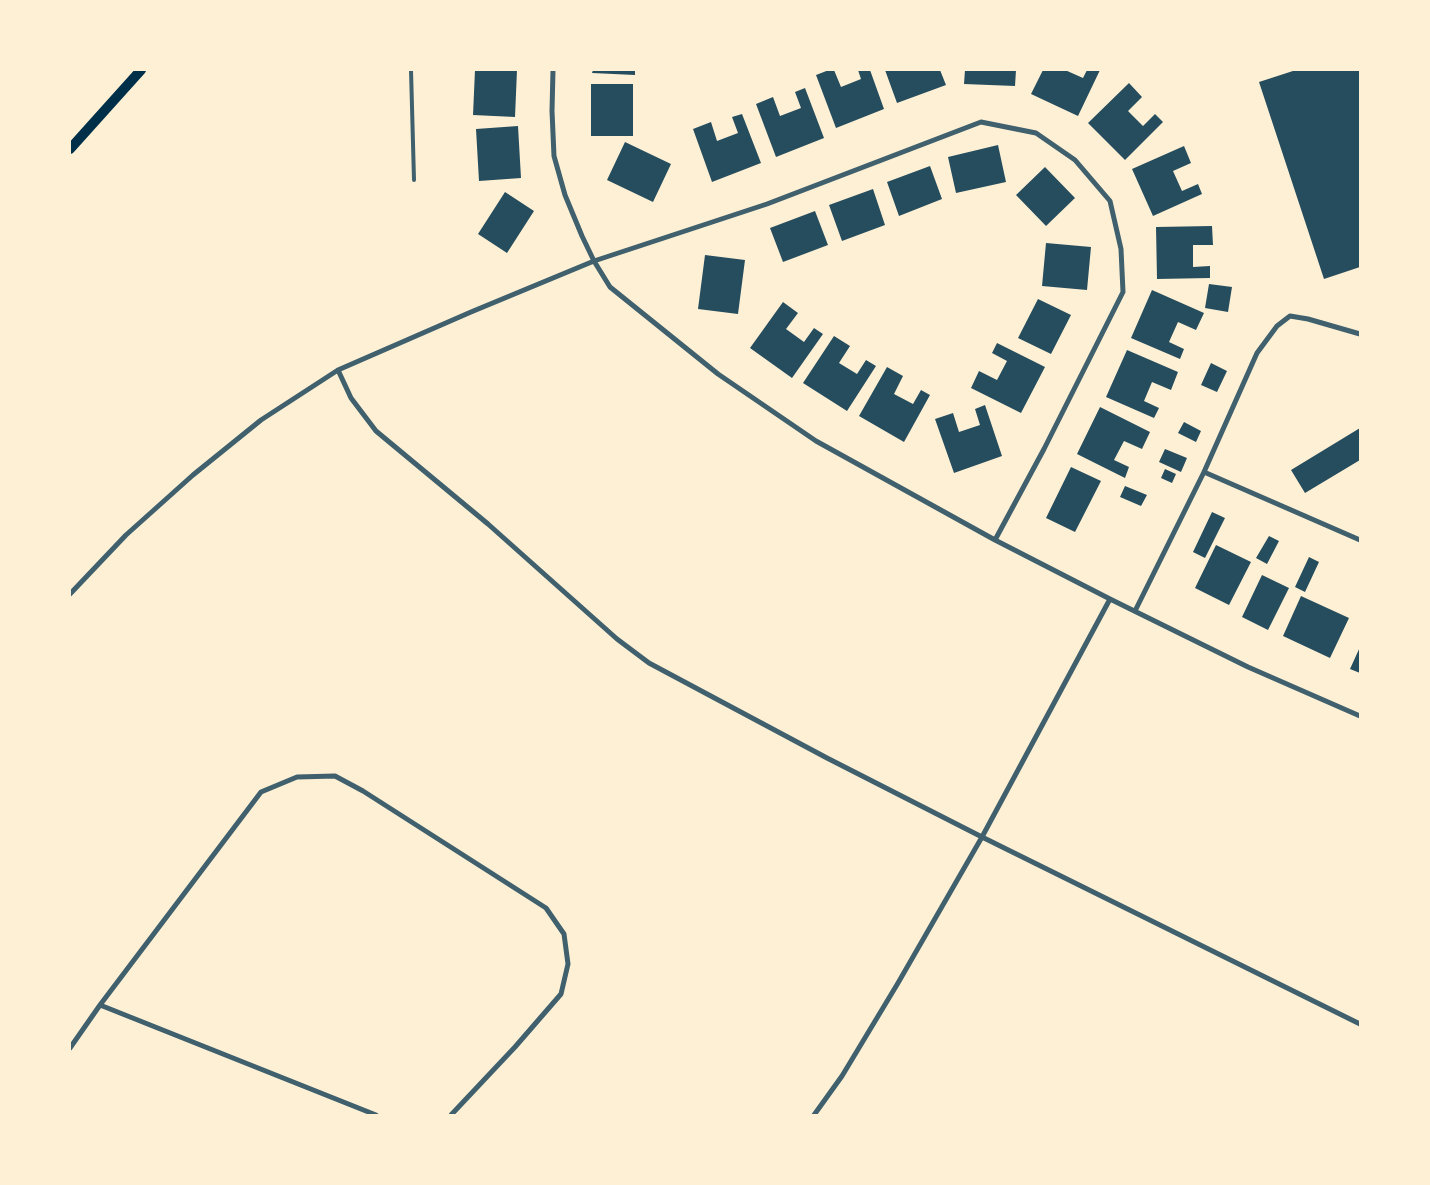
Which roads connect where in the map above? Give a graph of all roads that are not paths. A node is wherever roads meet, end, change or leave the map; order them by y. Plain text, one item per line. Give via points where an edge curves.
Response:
1 (141, 70) edge
2 (411, 70) edge
3 (553, 70) edge
4 (70, 149) edge
5 (414, 180) dead end
6 (594, 261) junction
7 (1360, 334) edge
8 (338, 370) junction
9 (1204, 472) junction
10 (995, 540) junction
11 (1360, 540) edge
12 (70, 594) edge
13 (1110, 599) junction
14 (1136, 611) junction
15 (1360, 716) edge
16 (982, 837) junction
17 (100, 1005) junction
18 (1360, 1024) edge
19 (70, 1048) edge
20 (376, 1115) edge
21 (450, 1115) edge
22 (814, 1115) edge

1 - 4 main road
2 - 5 lane
3 - 6 street via 554,156 565,195
6 - 8 street
6 - 10 street via 610,288 718,374 816,440
6 - 10 street via 767,204 981,122 1036,133 1075,160 1110,201 1121,249 1123,292
7 - 9 street via 1290,316 1277,326 1257,353
8 - 12 street via 261,420 194,475 126,535
8 - 16 street via 351,398 376,431 649,664
9 - 11 street
9 - 14 street
10 - 13 street
13 - 14 street
13 - 16 street
14 - 15 street via 1248,667
16 - 18 street
16 - 22 street via 842,1076
17 - 19 street
17 - 20 street
17 - 21 street via 260,792 297,777 335,776 364,791 546,908 564,934 568,964 561,994

